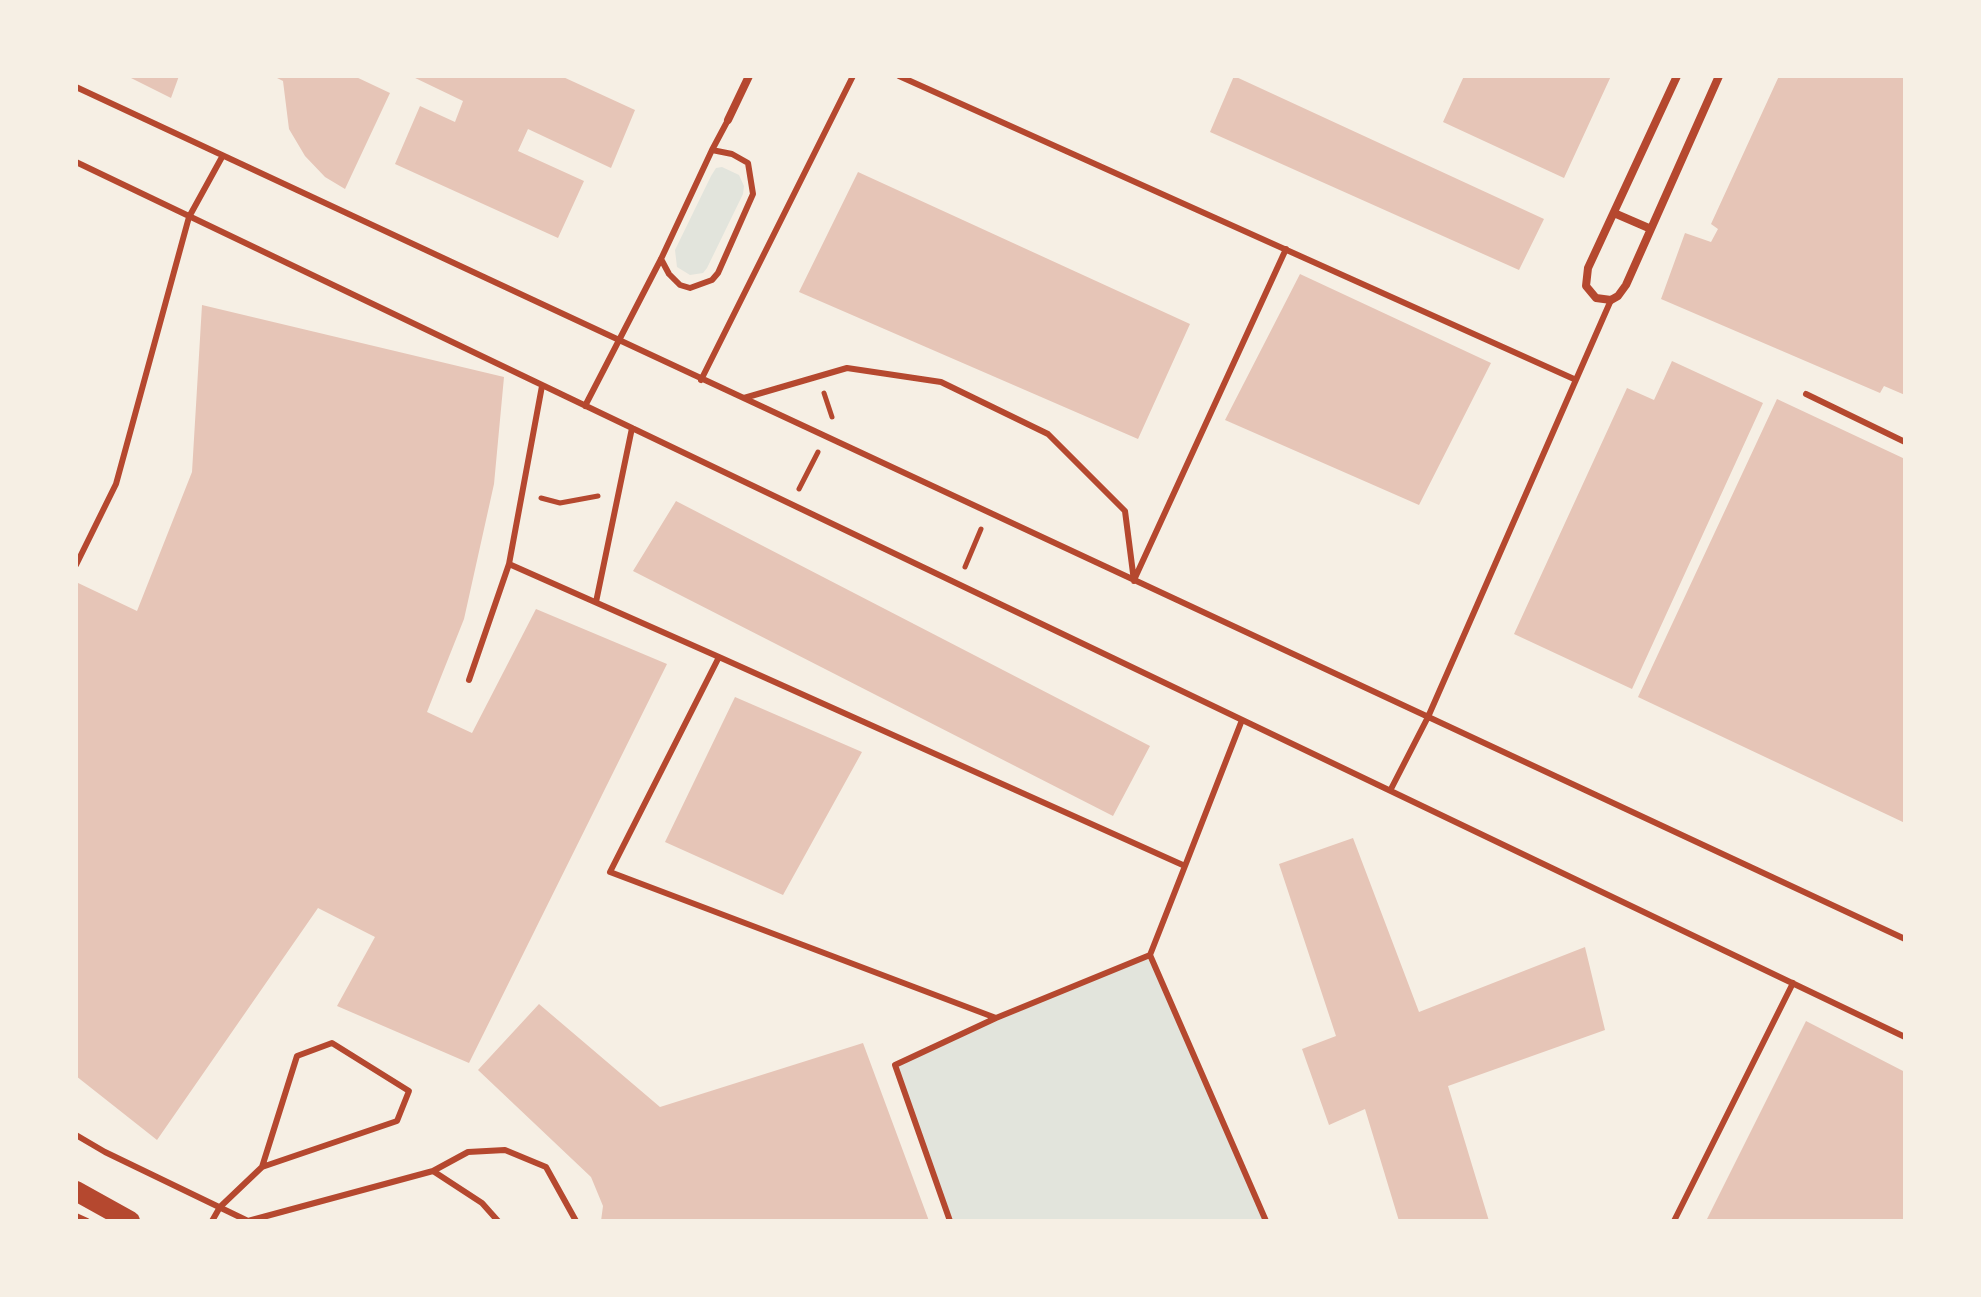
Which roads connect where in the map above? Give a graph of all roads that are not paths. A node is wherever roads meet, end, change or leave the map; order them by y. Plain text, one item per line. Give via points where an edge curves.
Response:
1 (749, 76) edge
2 (853, 76) edge
3 (899, 76) edge
4 (1677, 76) edge
5 (1719, 76) edge
6 (76, 87) edge
7 (728, 120) joint
8 (712, 150) junction
9 (222, 157) junction
10 (76, 162) edge
11 (1614, 213) junction
12 (189, 217) junction
13 (1651, 229) junction
14 (1286, 249) junction
15 (661, 259) junction
16 (1611, 300) junction
17 (617, 341) junction
18 (1574, 379) junction
19 (701, 380) junction
20 (542, 386) junction
21 (1806, 394) dead end
22 (742, 399) junction
23 (585, 406) junction
24 (632, 428) junction
25 (1905, 442) edge
26 (509, 564) junction
27 (76, 565) edge
28 (1134, 581) junction
29 (596, 602) junction
30 (719, 657) junction
31 (469, 680) dead end
32 (1428, 717) junction
33 (1242, 720) junction
34 (1391, 789) junction
35 (1185, 866) junction
36 (1905, 939) edge
37 (1150, 955) junction
38 (1793, 983) junction
39 (996, 1018) junction
40 (1905, 1037) edge
41 (76, 1135) edge
42 (262, 1167) junction
43 (433, 1171) junction
44 (76, 1191) edge
45 (220, 1207) junction
46 (76, 1216) edge
47 (87, 1221) edge
48 (130, 1221) edge
49 (212, 1221) edge
50 (248, 1221) edge
51 (498, 1221) edge
52 (576, 1221) edge
53 (950, 1221) edge
54 (1266, 1221) edge
55 (1674, 1221) edge

1 - 7 street
2 - 19 lane
3 - 14 lane
4 - 11 street
5 - 13 street
6 - 9 lane
7 - 8 lane
8 - 15 lane
8 - 15 lane via 748,163 753,183 718,273 690,288 669,274
9 - 12 lane
9 - 17 lane
10 - 12 lane
11 - 13 street
11 - 16 street via 1585,277 1596,298
12 - 20 lane
12 - 27 lane via 116,484
13 - 16 street via 1626,285
14 - 18 lane
14 - 28 lane
15 - 17 lane
16 - 18 lane
17 - 19 lane
17 - 23 lane
18 - 32 lane
19 - 22 lane
20 - 23 lane
20 - 26 lane
21 - 25 lane
22 - 28 lane
22 - 28 lane via 847,368 941,382 1048,434 1125,511
23 - 24 lane
24 - 29 lane
24 - 33 lane
26 - 29 lane
26 - 31 lane
28 - 32 lane
29 - 30 lane
30 - 35 lane
30 - 39 lane via 610,872
32 - 34 lane
32 - 36 lane
33 - 34 lane
33 - 35 lane
34 - 38 lane
35 - 37 lane
37 - 39 lane
37 - 54 lane
38 - 40 lane
38 - 55 lane
39 - 53 lane via 895,1065
41 - 45 lane
42 - 42 lane via 397,1121 409,1091 332,1043 297,1056
42 - 45 lane
43 - 50 lane
43 - 51 lane via 482,1203
43 - 52 lane via 468,1152 505,1150 546,1167
44 - 48 main road
45 - 49 lane
45 - 50 lane
46 - 47 lane

